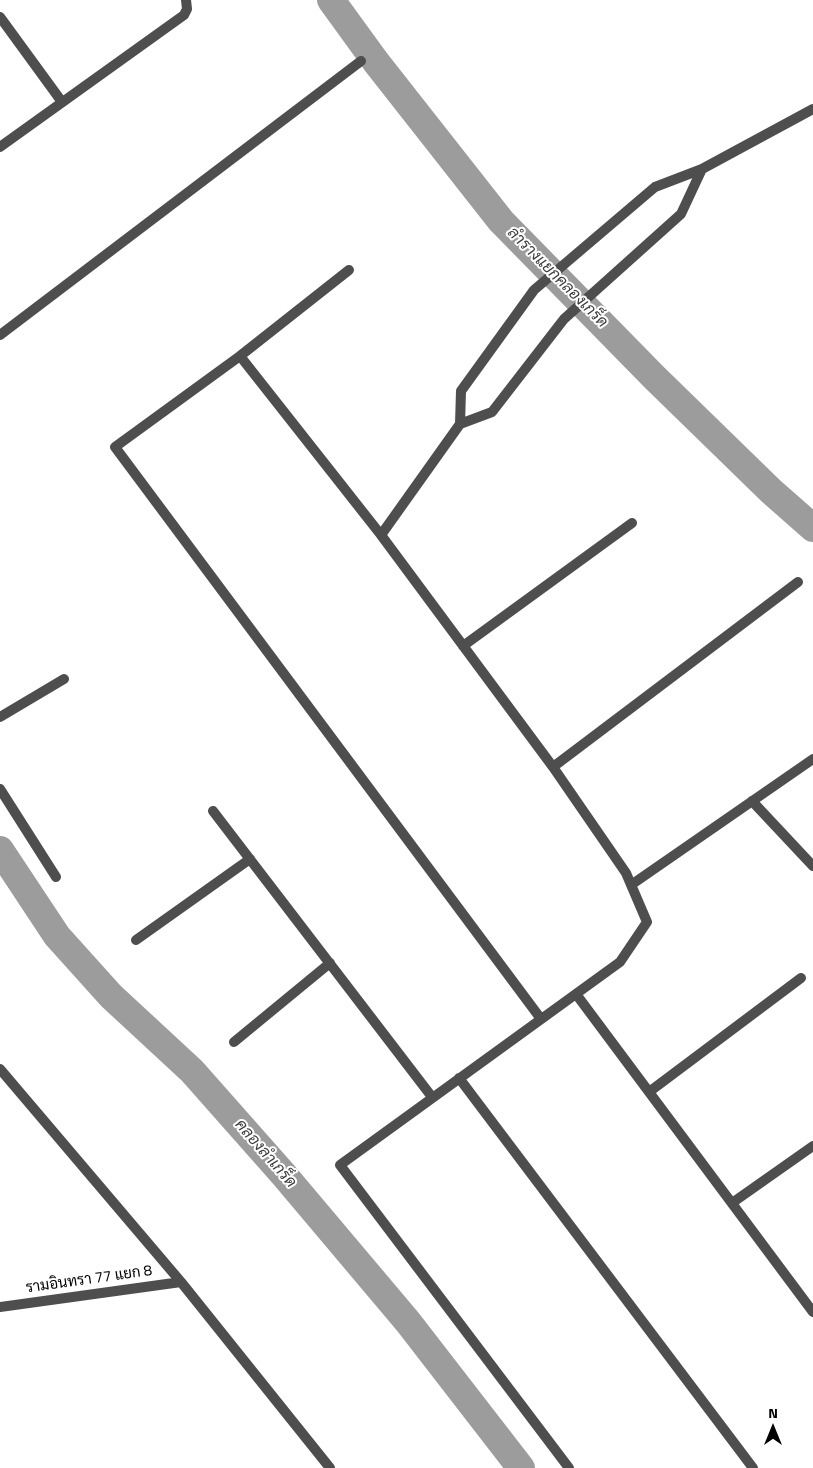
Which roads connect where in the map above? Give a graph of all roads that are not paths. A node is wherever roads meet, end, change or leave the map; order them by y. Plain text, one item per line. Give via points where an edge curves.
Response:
1 (186, 0) edge
2 (0, 17) edge
3 (361, 61) dead end
4 (62, 102) junction
5 (813, 108) edge
6 (0, 147) edge
7 (702, 169) junction
8 (348, 270) dead end
9 (0, 335) edge
10 (240, 356) junction
11 (460, 424) junction
12 (632, 523) dead end
13 (381, 535) junction
14 (798, 582) dead end
15 (463, 646) junction
16 (64, 679) dead end
17 (0, 717) edge
18 (813, 759) edge
19 (554, 767) junction
20 (0, 789) edge
21 (752, 802) junction
22 (213, 811) dead end
23 (250, 859) junction
24 (813, 866) edge
25 (56, 878) dead end
26 (631, 885) junction
27 (136, 940) dead end
28 (330, 963) junction
29 (801, 978) dead end
30 (576, 994) junction
31 (541, 1019) junction
32 (234, 1042) dead end
33 (0, 1069) edge
34 (459, 1078) junction
35 (649, 1092) junction
36 (432, 1097) junction
37 (813, 1146) edge
38 (732, 1202) junction
39 (181, 1282) junction
40 (0, 1307) edge
41 (813, 1312) edge
42 (330, 1468) edge
43 (569, 1468) edge
44 (753, 1468) edge

1 - 4 street via 184,15
2 - 4 street
3 - 9 street
4 - 6 street
5 - 7 street
7 - 11 street via 681,214 564,319 492,412
7 - 11 street via 655,187 534,290 461,391
8 - 10 street
10 - 13 street
10 - 31 street via 115,447
11 - 13 street
12 - 15 street
13 - 15 street
14 - 19 street
15 - 19 street
16 - 17 street
18 - 21 street
19 - 26 street
20 - 25 street
21 - 24 street
21 - 26 street
22 - 23 street
23 - 27 street
23 - 28 street
26 - 30 street via 647,922 620,962
28 - 32 street
28 - 36 street
29 - 35 street
30 - 31 street
30 - 35 street
31 - 34 street
33 - 39 street
34 - 36 street
34 - 44 street
35 - 38 street
36 - 43 street via 340,1165
37 - 38 street
38 - 41 street
39 - 40 street, รามอินทรา 77 แยก 8
39 - 42 street

